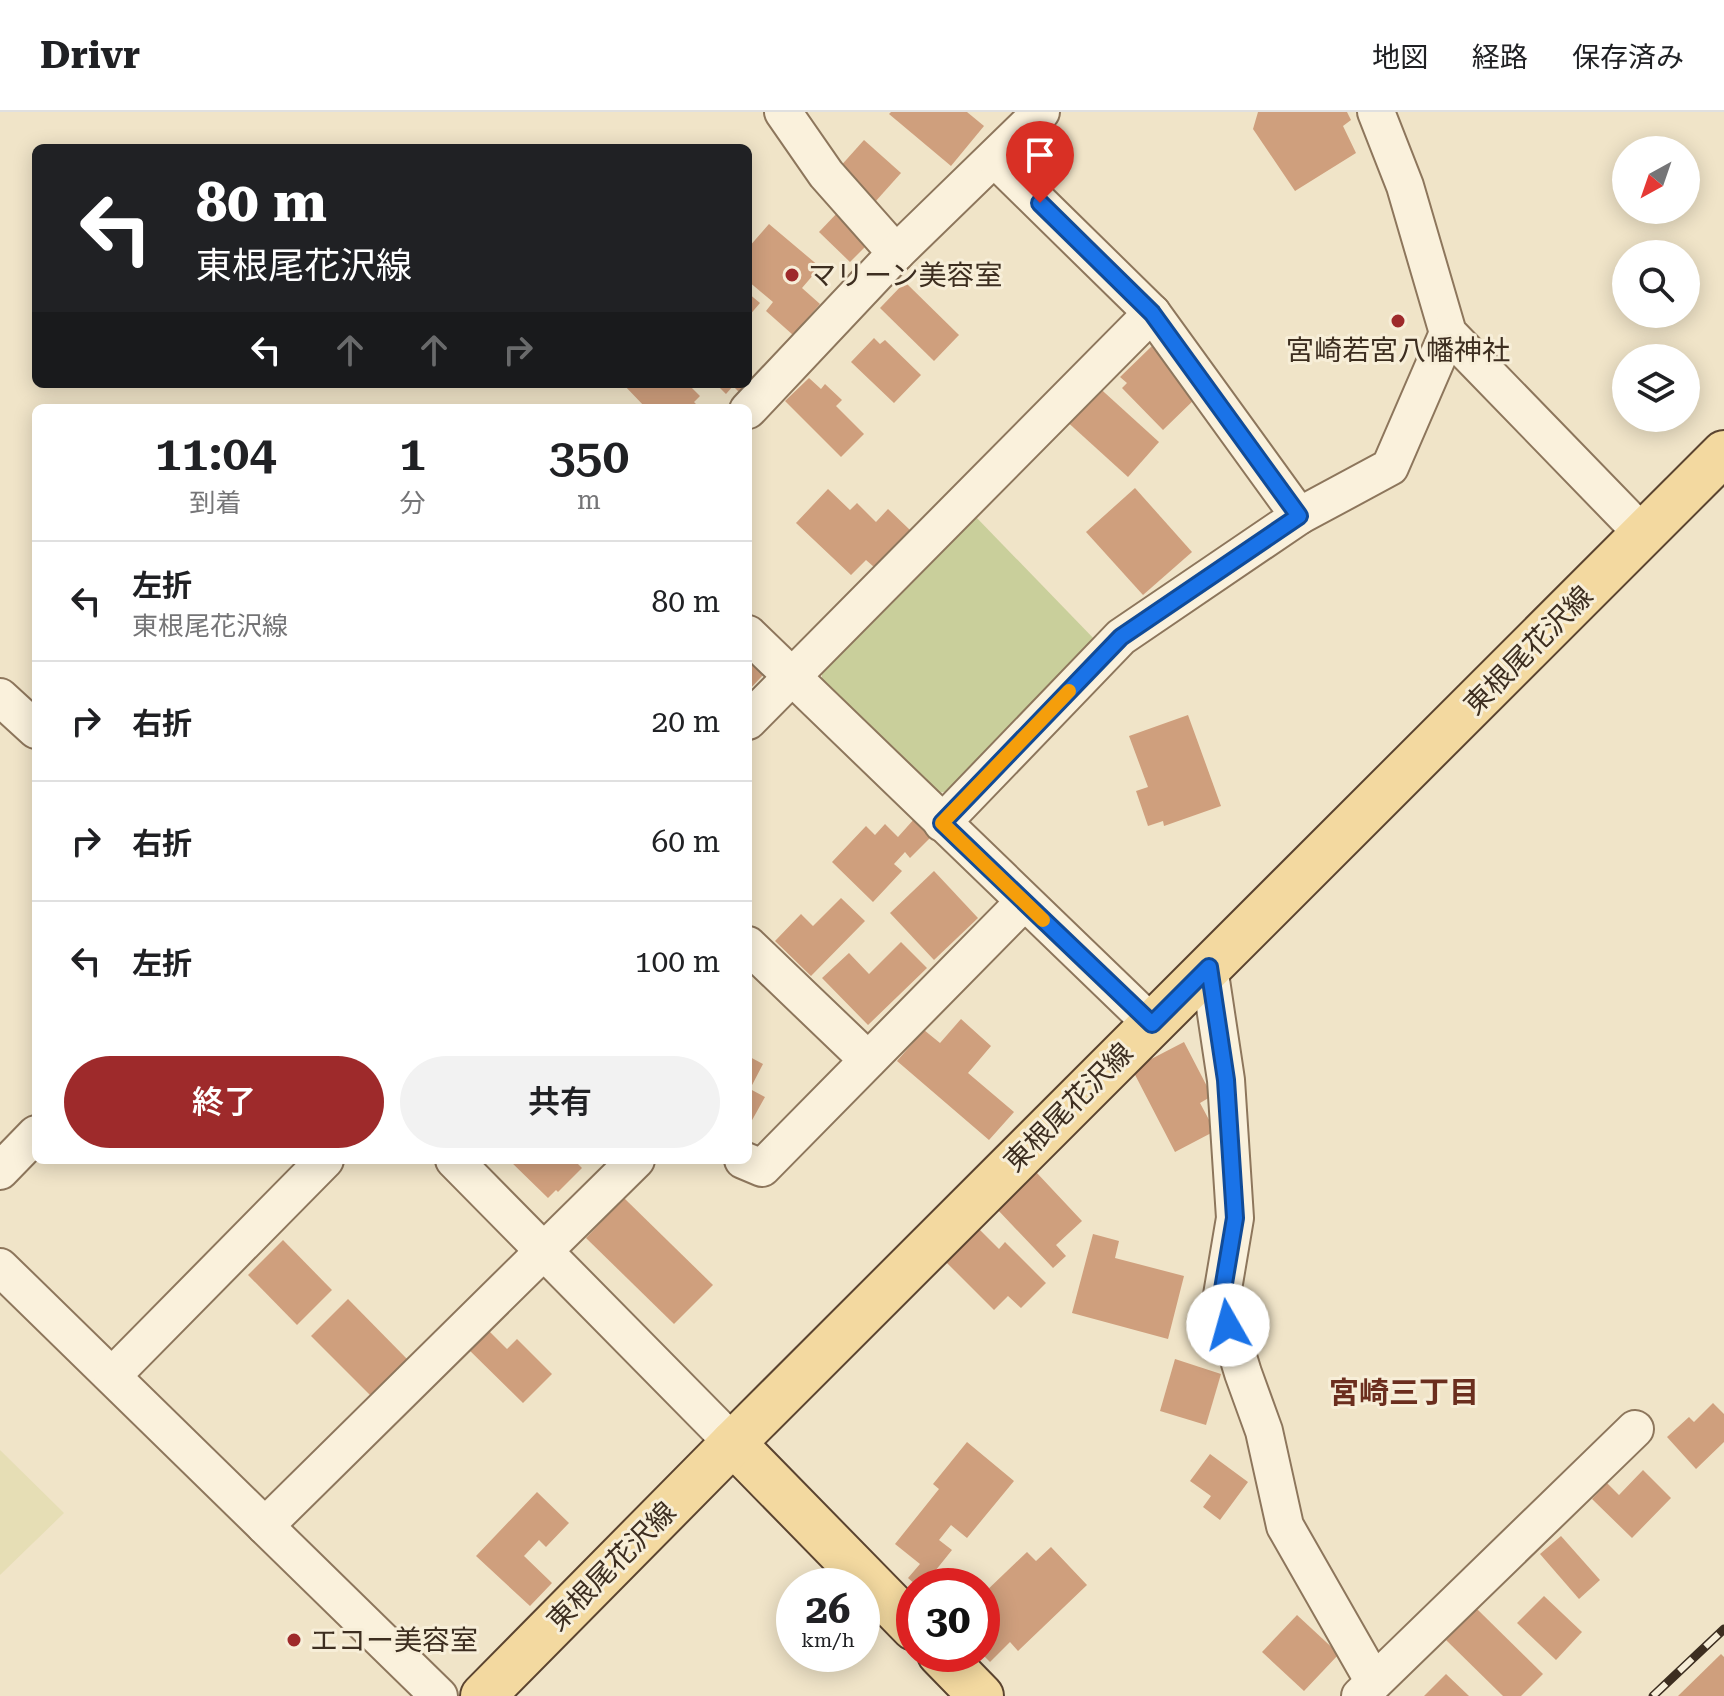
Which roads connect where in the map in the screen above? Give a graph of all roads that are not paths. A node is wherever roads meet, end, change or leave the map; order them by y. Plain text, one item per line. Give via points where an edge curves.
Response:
1 (783, 112) edge
2 (1041, 112) edge
3 (1376, 112) edge
4 (995, 159) junction
5 (896, 253) junction
6 (1152, 313) junction
7 (1448, 333) junction
8 (752, 406) edge
9 (1724, 453) edge
10 (1299, 516) junction
11 (1643, 534) junction
12 (752, 638) edge
13 (791, 675) junction
14 (752, 717) edge
15 (942, 823) junction
16 (1024, 902) junction
17 (752, 949) edge
18 (1209, 967) junction
19 (1152, 1024) junction
20 (868, 1060) junction
21 (32, 1138) edge
22 (321, 1164) edge
23 (458, 1164) edge
24 (632, 1164) edge
25 (752, 1164) edge
26 (0, 1171) edge
27 (543, 1250) junction
28 (0, 1267) edge
29 (112, 1376) junction
30 (1635, 1429) dead end
31 (733, 1443) junction
32 (265, 1526) junction
33 (896, 1610) edge
34 (958, 1672) edge
35 (1367, 1689) edge
36 (439, 1696) edge
37 (483, 1696) edge
38 (981, 1696) edge

1 - 5 street via 826,174
2 - 4 street
3 - 7 street via 1405,186
4 - 5 street
4 - 6 street
5 - 8 street
6 - 10 street
6 - 13 street
7 - 10 street via 1390,467
7 - 11 street
9 - 11 main road, 東根尾花沢線
10 - 15 street via 1121,637
11 - 18 main road, 東根尾花沢線
12 - 13 street
13 - 14 street
13 - 15 street
15 - 16 street
16 - 19 street
16 - 20 street
17 - 20 street
18 - 19 main road, 東根尾花沢線
18 - 35 street via 1226,1080 1235,1218 1221,1301 1264,1431 1285,1526
19 - 31 main road, 東根尾花沢線
20 - 25 street via 762,1168
21 - 26 street
22 - 29 street
23 - 27 street
24 - 27 street
27 - 31 street
27 - 32 street
28 - 29 street
29 - 32 street
30 - 35 street
31 - 33 main road
31 - 37 main road, 東根尾花沢線
32 - 36 street
34 - 38 main road

